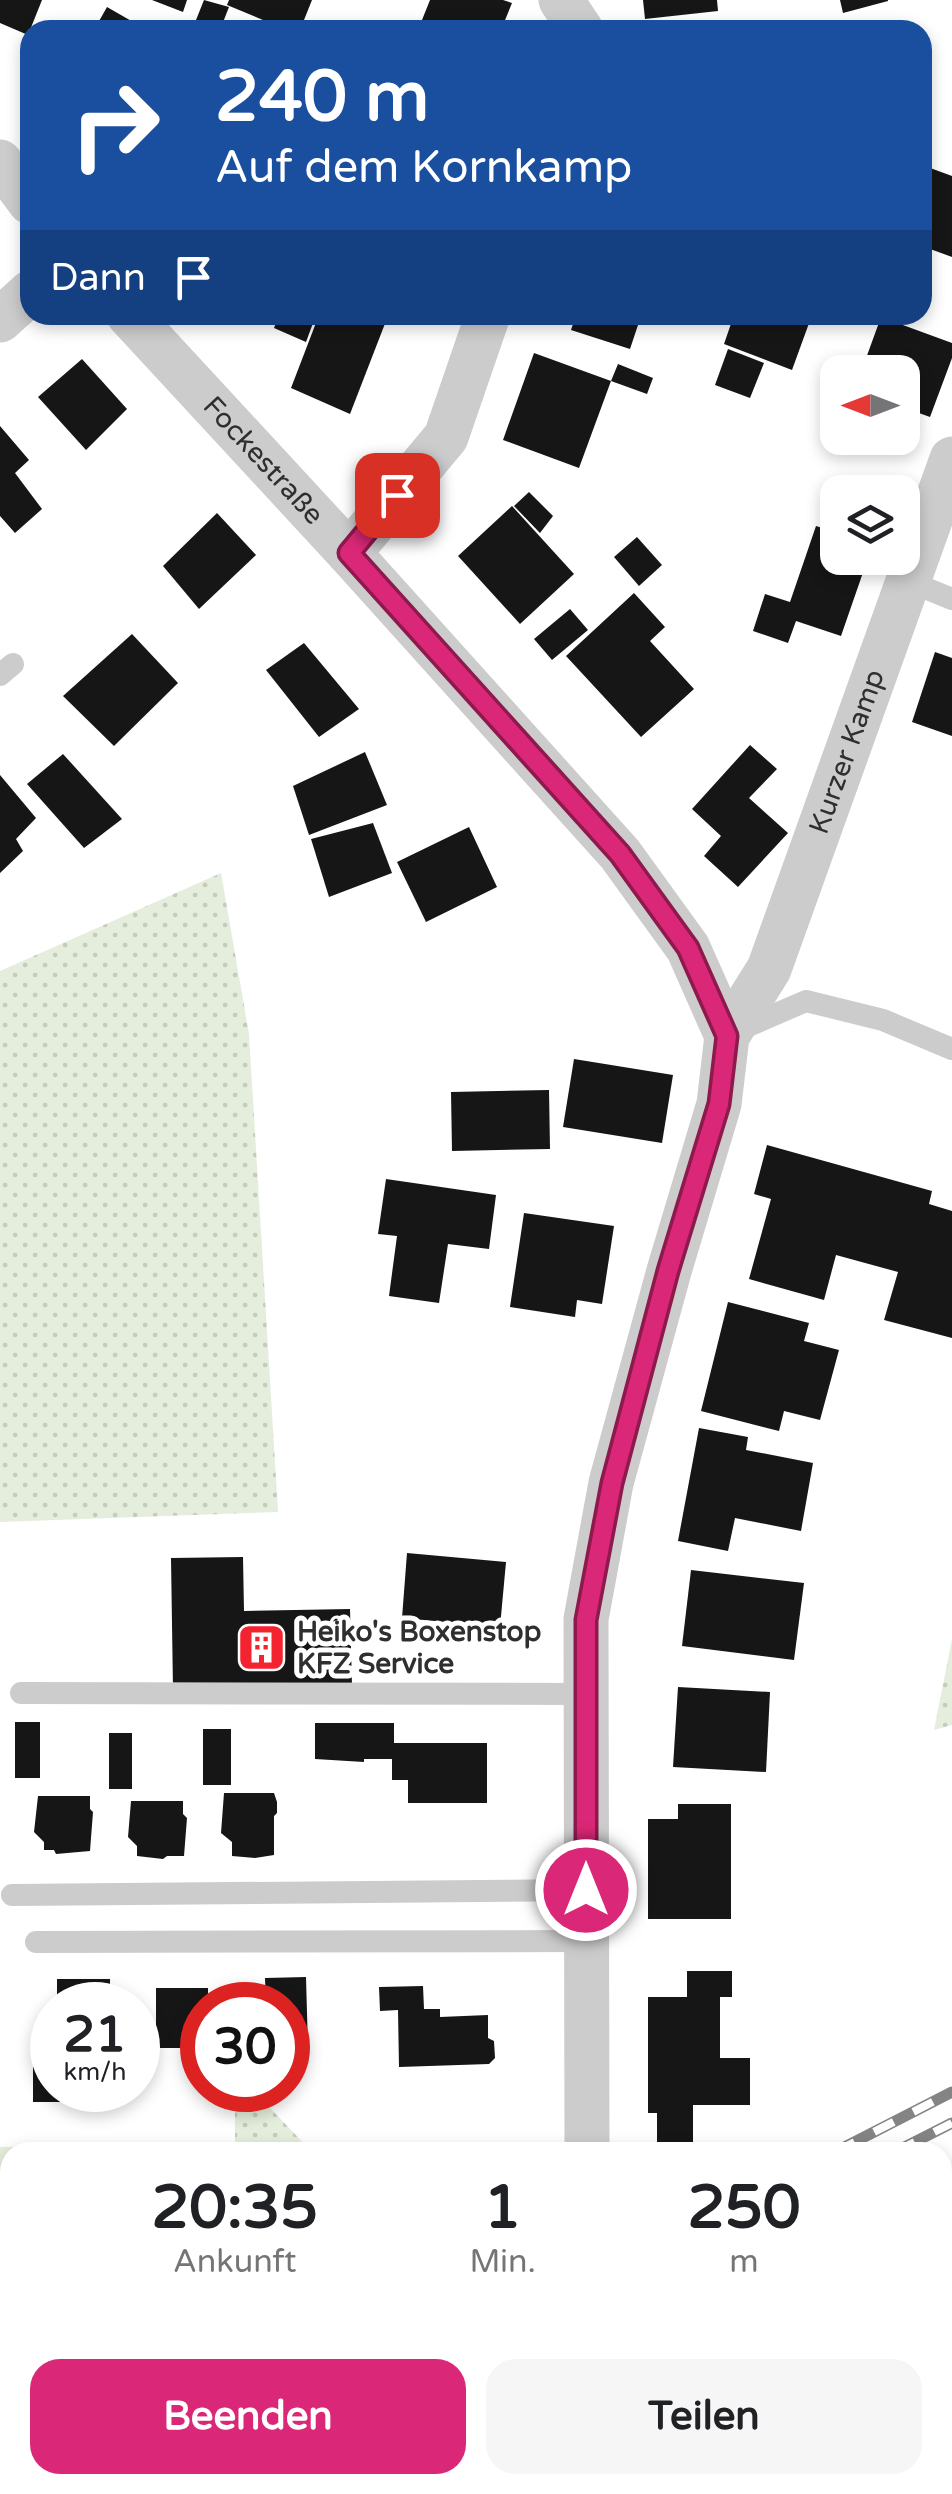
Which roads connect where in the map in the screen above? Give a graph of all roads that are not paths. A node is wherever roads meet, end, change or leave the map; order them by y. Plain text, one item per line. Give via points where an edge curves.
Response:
1 (0, 162) edge
2 (20, 189) edge
3 (20, 302) edge
4 (0, 320) edge
5 (138, 325) edge
6 (485, 325) edge
7 (952, 459) edge
8 (349, 553) junction
9 (908, 581) junction
10 (952, 598) edge
11 (727, 1036) junction
12 (952, 1049) edge
13 (21, 1693) dead end
14 (586, 1694) junction
15 (586, 1890) junction
16 (12, 1894) dead end
17 (586, 1941) junction
18 (36, 1942) dead end
19 (587, 2142) edge

1 - 2 street
3 - 4 street
5 - 8 street, Fockestraße
6 - 8 street via 446,438
7 - 9 street, Kurzer Kamp
8 - 11 street, Fockestraße via 620,854 688,948
9 - 10 lane
9 - 11 street, Kurzer Kamp via 769,969
11 - 12 lane via 806,1001 883,1020
11 - 14 street via 719,1104 612,1483 586,1620
13 - 14 lane
14 - 15 street
15 - 16 lane
15 - 17 street
17 - 18 lane
17 - 19 street

